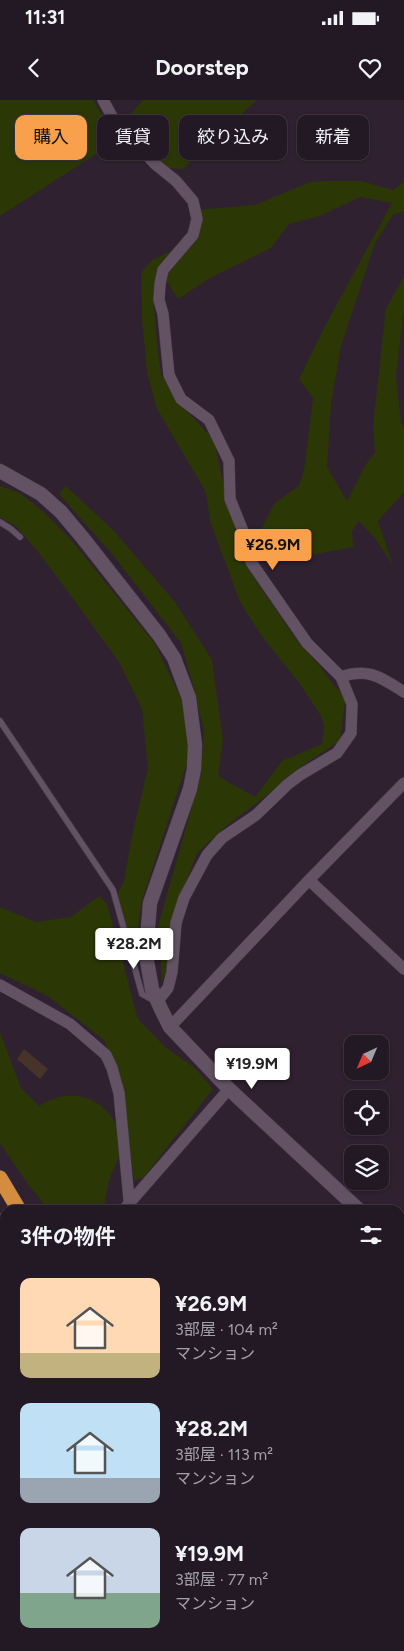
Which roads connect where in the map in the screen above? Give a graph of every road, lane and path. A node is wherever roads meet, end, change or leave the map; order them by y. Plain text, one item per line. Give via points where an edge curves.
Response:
1 (102, 100) edge
2 (0, 471) edge
3 (0, 522) edge
4 (20, 537) dead end
5 (341, 676) junction
6 (404, 692) edge
7 (0, 720) edge
8 (404, 783) edge
9 (309, 880) junction
10 (402, 965) edge
11 (0, 985) edge
12 (157, 1002) junction
13 (170, 1027) junction
14 (229, 1089) junction
15 (0, 1178) edge
16 (16, 1205) edge
17 (127, 1205) edge
18 (130, 1205) edge
19 (353, 1205) edge

1 - 5 street via 114,120 193,202 197,219 193,235 163,270 160,284 159,300 169,375 181,399 209,420 229,462 230,499 247,541 250,562 307,643
2 - 12 street via 41,494 82,537 159,635 174,658 189,698 195,745 193,775 150,903 147,962
3 - 4 lane
5 - 6 street via 360,672 377,676
5 - 12 street via 352,704 351,733 338,753 300,775 256,815 222,838 207,855 184,898 176,923 168,988
7 - 12 lane via 113,890 142,994
8 - 9 street
9 - 10 street
9 - 13 street
11 - 17 street via 70,1024 106,1055 119,1092
12 - 13 street
13 - 14 street
14 - 18 street
14 - 19 street
15 - 16 highway

